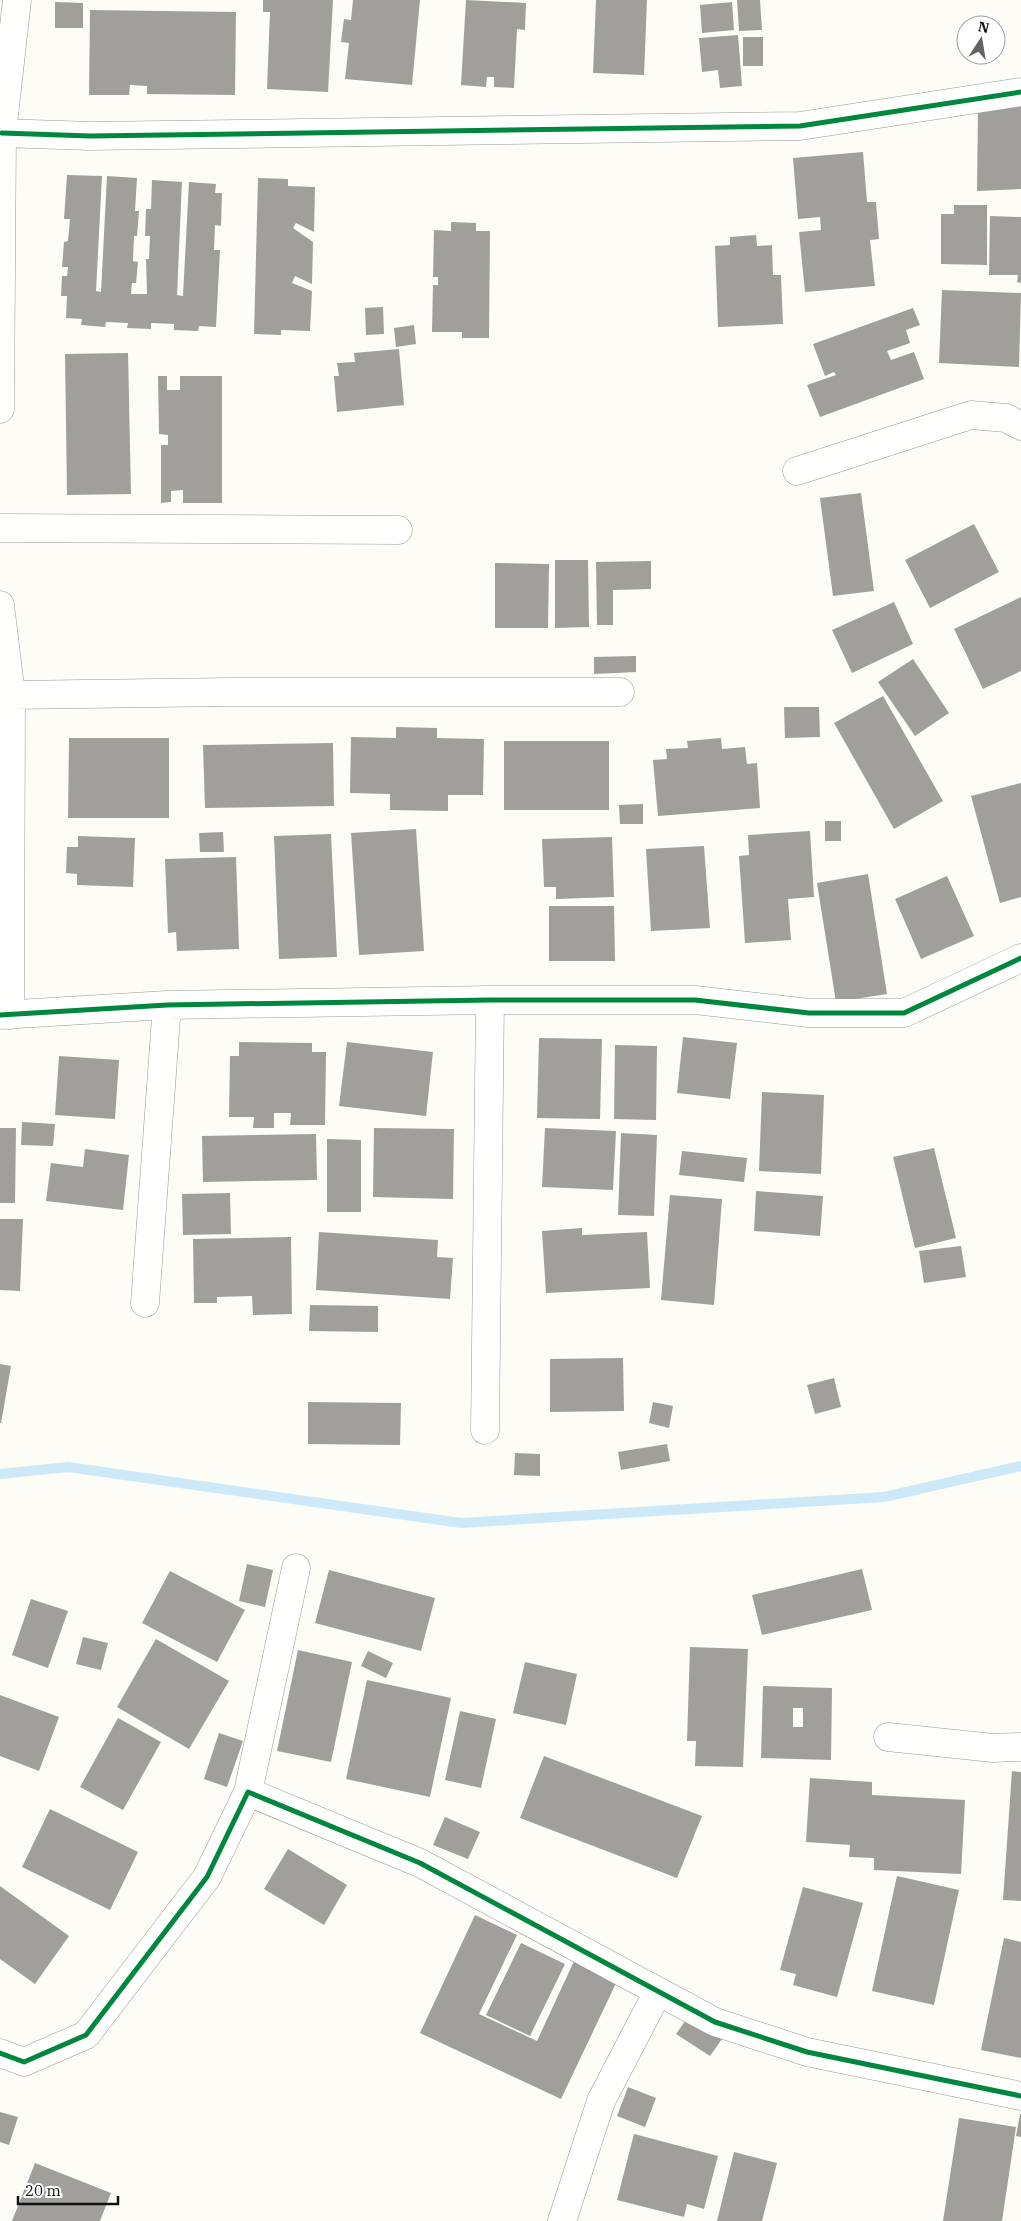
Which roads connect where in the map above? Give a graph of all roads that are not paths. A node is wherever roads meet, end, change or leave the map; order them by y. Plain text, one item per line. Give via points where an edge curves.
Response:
1 (17, 0) edge
2 (1021, 92) edge
3 (2, 132) junction
4 (1, 258) edge
5 (0, 409) edge
6 (1021, 426) edge
7 (797, 471) dead end
8 (0, 528) edge
9 (398, 530) dead end
10 (0, 605) edge
11 (620, 692) dead end
12 (11, 695) junction
13 (1021, 958) edge
14 (490, 1000) junction
15 (166, 1005) junction
16 (5, 1015) edge
17 (146, 1303) dead end
18 (485, 1430) dead end
19 (296, 1568) dead end
20 (888, 1737) dead end
21 (1021, 1747) edge
22 (248, 1792) junction
23 (659, 1993) junction
24 (0, 2053) edge
25 (1021, 2096) edge
26 (562, 2221) edge

1 - 3 street
2 - 3 street via 800,126 90,136
3 - 4 street
4 - 5 street
6 - 7 street via 1006,418 970,415
8 - 9 street
10 - 12 street
11 - 12 street
12 - 16 street
13 - 14 street via 904,1014 809,1013 695,1000
14 - 15 street
14 - 18 street
15 - 16 street
15 - 17 street
19 - 22 street
20 - 21 street via 993,1748
22 - 23 street via 420,1863
22 - 24 street via 207,1877 86,2035 24,2062
23 - 25 street via 714,2022 807,2052
23 - 26 street via 601,2102

